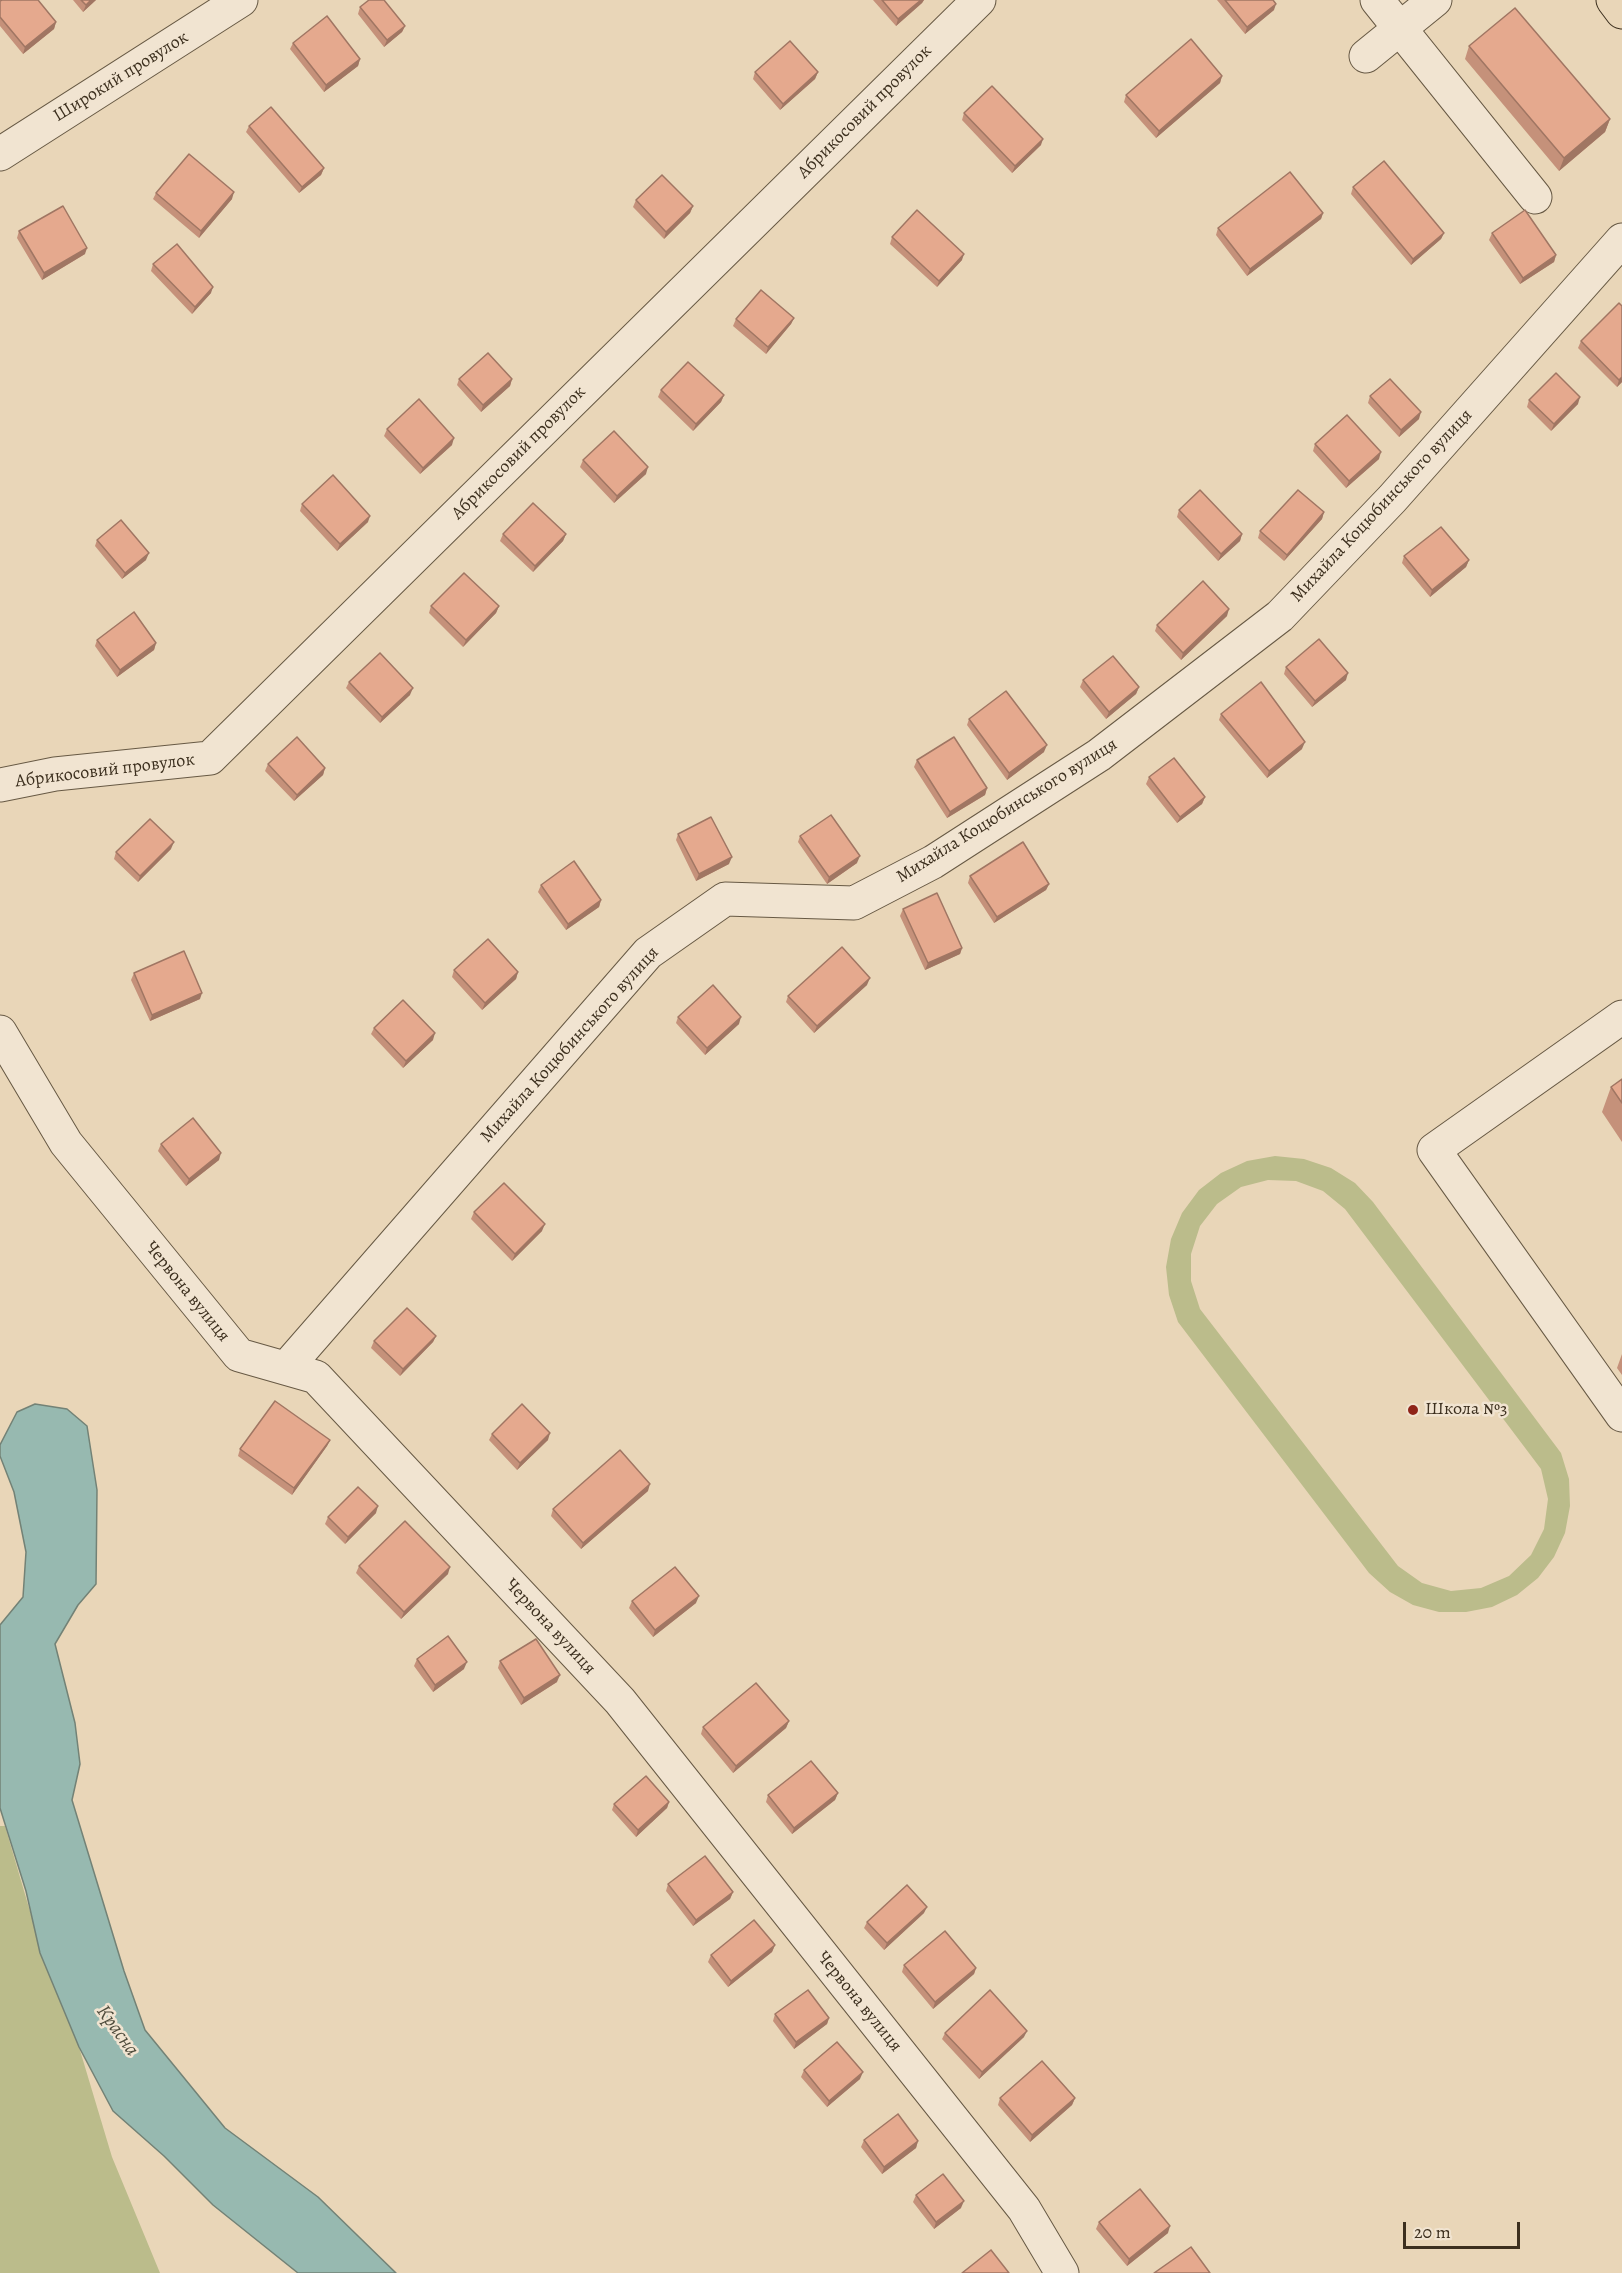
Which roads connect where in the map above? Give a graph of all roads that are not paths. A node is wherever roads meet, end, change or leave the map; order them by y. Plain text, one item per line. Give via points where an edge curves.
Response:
1 (242, 0) edge
2 (979, 0) edge
3 (1377, 0) edge
4 (1435, 0) edge
5 (1613, 0) edge
6 (1622, 12) edge
7 (1400, 28) junction
8 (1366, 56) dead end
9 (0, 154) edge
10 (1535, 197) dead end
11 (1622, 240) edge
12 (0, 785) edge
13 (1622, 1017) edge
14 (0, 1032) edge
15 (286, 1368) junction
16 (1622, 1415) edge
17 (1062, 2273) edge

1 - 9 street, Широкий провулок
2 - 12 street, Абрикосовий провулок via 210,758 55,774
3 - 7 street
4 - 7 street
5 - 6 main road
7 - 8 street
7 - 10 street
11 - 15 street, Михайла Коцюбинського вулиця via 1392,499 1280,616 1099,755 933,862 854,903 725,899 648,952
13 - 16 street via 1434,1150
14 - 15 street, Червона вулиця via 66,1143 239,1355
15 - 17 street, Червона вулиця via 316,1377 620,1701 1024,2209

